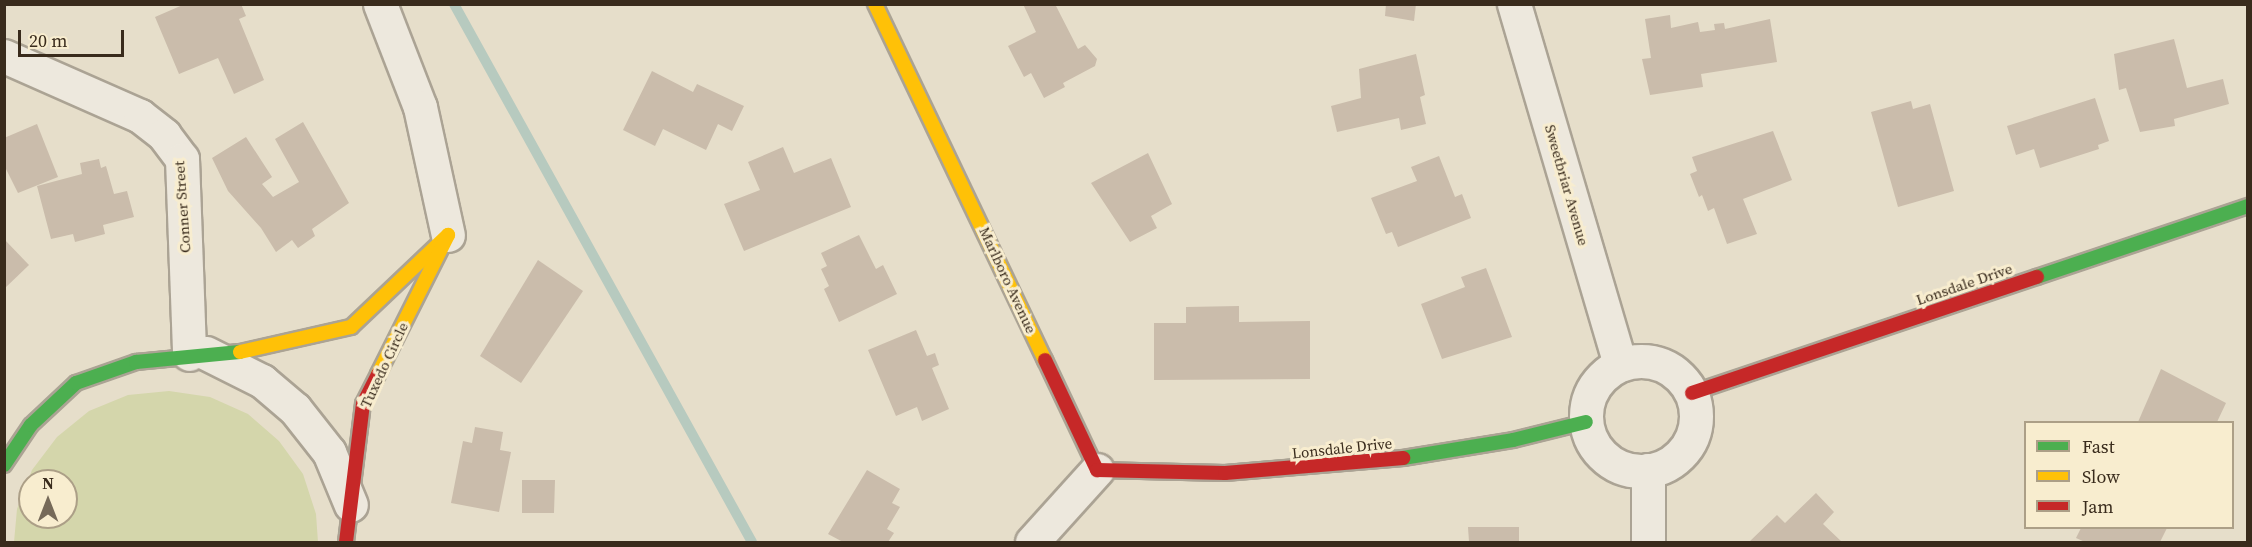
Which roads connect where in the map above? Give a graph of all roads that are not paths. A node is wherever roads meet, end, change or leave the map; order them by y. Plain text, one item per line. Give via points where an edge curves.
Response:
1 (380, 4) edge
2 (875, 4) edge
3 (1514, 4) edge
4 (4, 56) edge
5 (2247, 206) edge
6 (448, 235) junction
7 (198, 354) junction
8 (1620, 364) junction
9 (1692, 393) junction
10 (1586, 422) junction
11 (4, 465) edge
12 (1097, 470) junction
13 (1648, 470) junction
14 (351, 505) junction
15 (346, 543) edge
16 (1032, 543) edge
17 (1648, 543) edge

1 - 6 street via 420,107
2 - 12 street, Marlboro Avenue
3 - 8 street, Sweetbriar Avenue
4 - 7 street, Conner Street via 140,116 164,135 182,159
5 - 9 street, Lonsdale Drive
6 - 7 street via 351,327 257,350
6 - 14 street, Tuxedo Circle via 363,404
7 - 11 street via 136,362 76,383 31,425
7 - 14 street via 262,381 295,409 328,452
8 - 9 street via 1645,361 1669,368
8 - 10 street via 1594,387
9 - 13 street via 1696,425 1690,441 1672,461
10 - 12 street, Lonsdale Drive via 1513,440 1364,464 1225,473
10 - 13 street via 1600,453 1614,464
12 - 16 street
13 - 17 street
14 - 15 street, Tuxedo Circle

